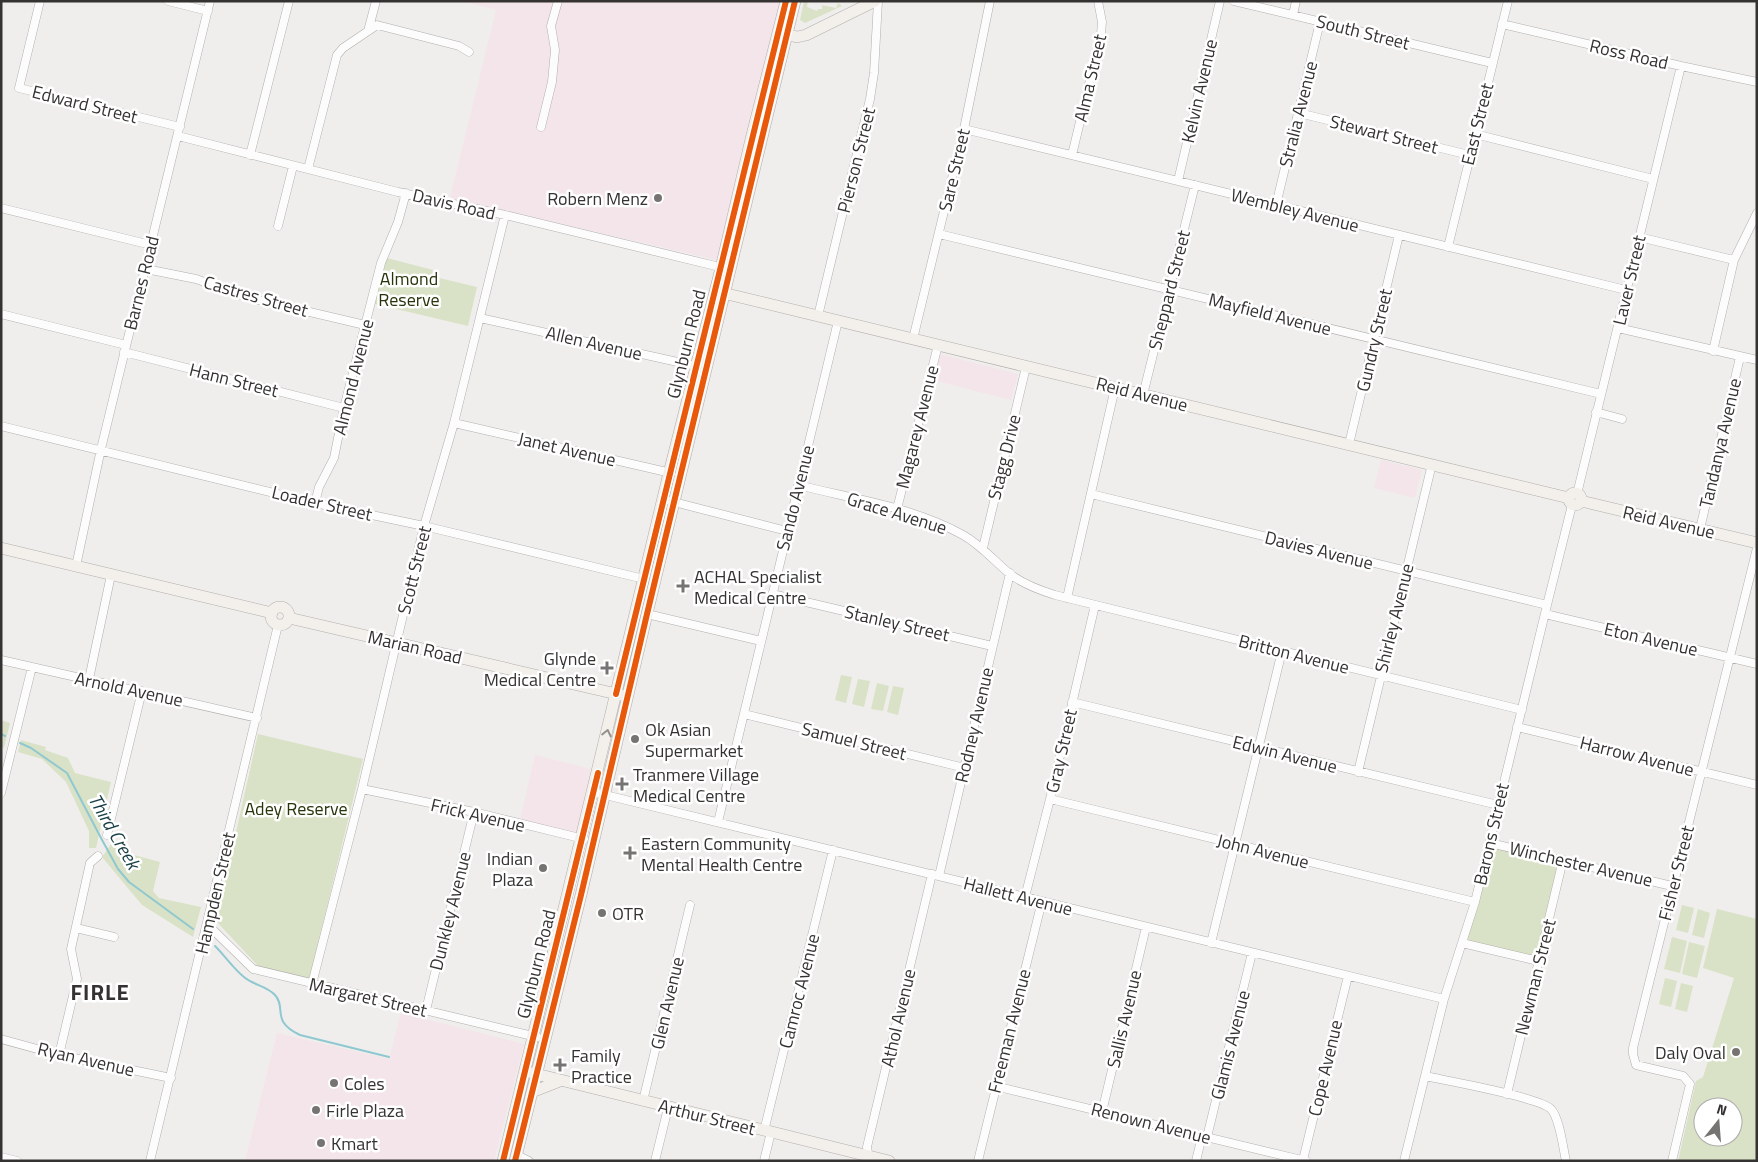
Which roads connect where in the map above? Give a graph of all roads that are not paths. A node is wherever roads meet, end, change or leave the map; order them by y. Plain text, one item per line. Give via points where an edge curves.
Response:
1 (40, 1) edge
2 (168, 1) edge
3 (210, 1) edge
4 (289, 1) edge
5 (376, 1) edge
6 (558, 1) edge
7 (786, 1) edge
8 (795, 1) edge
9 (876, 1) edge
10 (990, 1) edge
11 (1098, 1) edge
12 (1220, 1) edge
13 (1234, 1) edge
14 (1296, 1) edge
15 (1508, 1) edge
16 (208, 10) junction
17 (1293, 15) junction
18 (1320, 22) junction
19 (1502, 24) junction
20 (368, 31) junction
21 (782, 34) junction
22 (468, 52) dead end
23 (1492, 63) junction
24 (1681, 66) junction
25 (1757, 82) edge
26 (1299, 113) junction
27 (180, 127) junction
28 (541, 127) dead end
29 (964, 129) junction
30 (1475, 134) junction
31 (178, 136) junction
32 (250, 154) junction
33 (1072, 155) junction
34 (1469, 155) junction
35 (293, 166) junction
36 (308, 169) junction
37 (1653, 179) junction
38 (1178, 181) junction
39 (1194, 185) junction
40 (406, 193) junction
41 (1276, 205) junction
42 (1, 208) edge
43 (1757, 213) edge
44 (505, 215) junction
45 (278, 226) dead end
46 (939, 234) junction
47 (1399, 235) junction
48 (1639, 237) junction
49 (150, 245) junction
50 (1448, 247) junction
51 (1734, 260) junction
52 (146, 269) junction
53 (726, 269) junction
54 (1169, 290) junction
55 (1626, 290) junction
56 (720, 292) junction
57 (1, 314) edge
58 (818, 316) junction
59 (480, 318) junction
60 (838, 321) junction
61 (365, 325) junction
62 (1618, 328) junction
63 (913, 339) junction
64 (1374, 339) junction
65 (938, 345) junction
66 (125, 349) junction
67 (1713, 351) junction
68 (1740, 356) junction
69 (1757, 360) edge
70 (701, 367) junction
71 (1026, 367) junction
72 (1115, 388) junction
73 (1601, 394) junction
74 (1143, 395) junction
75 (344, 408) junction
76 (1596, 412) junction
77 (1622, 419) dead end
78 (454, 424) junction
79 (1, 426) edge
80 (1349, 444) junction
81 (101, 449) junction
82 (1432, 464) junction
83 (675, 474) junction
84 (798, 486) junction
85 (1091, 494) junction
86 (663, 499) junction
87 (1575, 499) junction
88 (675, 502) junction
89 (315, 503) junction
90 (896, 509) junction
91 (424, 526) junction
92 (1700, 529) junction
93 (787, 531) junction
94 (1757, 542) edge
95 (1, 548) edge
96 (983, 548) junction
97 (1757, 548) edge
98 (76, 566) junction
99 (1406, 571) junction
100 (1010, 573) junction
101 (111, 575) junction
102 (644, 579) junction
103 (772, 594) junction
104 (1067, 598) junction
105 (1095, 605) junction
106 (1546, 609) junction
107 (272, 614) junction
108 (647, 614) junction
109 (289, 618) junction
110 (278, 625) junction
111 (761, 641) junction
112 (396, 643) junction
113 (992, 646) junction
114 (1282, 651) junction
115 (1729, 658) junction
116 (1, 660) edge
117 (1757, 664) edge
118 (32, 667) junction
119 (1380, 675) junction
120 (89, 680) junction
121 (142, 691) junction
122 (616, 694) junction
123 (628, 696) junction
124 (1072, 702) junction
125 (1522, 710) junction
126 (744, 714) junction
127 (257, 718) junction
128 (1517, 727) junction
129 (1258, 747) junction
130 (965, 768) junction
131 (1358, 772) junction
132 (1702, 772) junction
133 (1757, 785) edge
134 (362, 789) junction
135 (1, 793) edge
136 (599, 793) junction
137 (1050, 800) junction
138 (1498, 805) junction
139 (474, 812) junction
140 (718, 822) junction
141 (107, 835) dead end
142 (588, 839) junction
143 (1490, 843) junction
144 (1235, 844) junction
145 (833, 850) junction
146 (98, 856) dead end
147 (1563, 860) junction
148 (587, 868) junction
149 (935, 875) junction
150 (1672, 886) junction
151 (569, 892) junction
152 (1025, 897) junction
153 (1042, 901) junction
154 (1475, 902) junction
155 (690, 905) dead end
156 (207, 924) junction
157 (1146, 927) junction
158 (76, 928) junction
159 (114, 937) dead end
160 (1211, 943) junction
161 (1462, 944) junction
162 (1252, 952) junction
163 (1538, 961) junction
164 (1348, 976) junction
165 (312, 984) junction
166 (1444, 999) junction
167 (426, 1010) junction
168 (539, 1038) junction
169 (1, 1039) edge
170 (59, 1055) junction
171 (531, 1073) junction
172 (1425, 1076) junction
173 (171, 1078) junction
174 (560, 1081) junction
175 (995, 1086) junction
176 (532, 1092) junction
177 (1507, 1094) junction
178 (643, 1101) junction
179 (668, 1108) junction
180 (1102, 1112) junction
181 (768, 1132) junction
182 (1205, 1136) junction
183 (1, 1157) edge
184 (516, 1158) edge
185 (869, 1158) edge
186 (1305, 1160) edge
187 (17, 1161) edge
188 (150, 1161) edge
189 (504, 1161) edge
190 (530, 1161) edge
191 (655, 1161) edge
192 (764, 1161) edge
193 (889, 1161) edge
194 (978, 1161) edge
195 (1196, 1161) edge
196 (1404, 1161) edge
197 (1566, 1161) edge
198 (1672, 1161) edge

1 - 27 street, Edward Street via 19,88
2 - 16 street
3 - 16 street, Barnes Road
4 - 32 street
5 - 20 street
6 - 28 street via 552,26 555,50 552,82
7 - 21 street, Glynburn Road
8 - 21 street, Glynburn Road
9 - 21 street via 806,35
9 - 58 street, Pierson Street via 870,99
10 - 29 street, Sare Street
11 - 33 street, Alma Street via 1101,34
12 - 38 street, Kelvin Avenue
13 - 17 street, South Street
14 - 17 street
15 - 19 street, East Street
16 - 27 street, Barnes Road
17 - 18 street, South Street
18 - 23 street, South Street
18 - 26 street, Stralia Avenue
19 - 23 street, East Street
19 - 24 street, Ross Road
20 - 22 street via 382,26 459,46
20 - 36 street via 337,54
21 - 53 street, Glynburn Road
23 - 30 street, East Street
24 - 25 street, Ross Road
24 - 37 street, Laver Street
26 - 34 street, Stewart Street
26 - 41 street, Stralia Avenue
27 - 31 street, Barnes Road
29 - 33 street, Wembley Avenue
29 - 46 street, Sare Street
30 - 34 street, East Street
30 - 37 street
31 - 32 street, Davis Road
31 - 49 street, Barnes Road
32 - 35 street, Davis Road
33 - 38 street, Wembley Avenue
34 - 50 street, East Street
35 - 36 street, Davis Road
35 - 45 street
36 - 40 street, Davis Road
37 - 48 street, Laver Street
38 - 39 street, Wembley Avenue
39 - 41 street, Wembley Avenue
39 - 54 street, Sheppard Street
40 - 44 street, Davis Road
40 - 61 street, Almond Avenue via 381,263
41 - 47 street, Wembley Avenue
42 - 49 street
43 - 51 street
44 - 53 street, Davis Road
44 - 59 street, Scott Street
46 - 54 street, Mayfield Avenue
46 - 63 street, Sare Street
47 - 50 street, Wembley Avenue
47 - 64 street, Gundry Street
48 - 51 street
48 - 55 street, Laver Street
49 - 52 street, Barnes Road
50 - 55 street, Wembley Avenue
51 - 67 street
52 - 61 street, Castres Street via 196,278 246,297
52 - 66 street, Barnes Road
53 - 56 street, Glynburn Road
54 - 64 street, Mayfield Avenue
54 - 74 street, Sheppard Street
55 - 62 street, Laver Street
56 - 58 street, Reid Avenue
56 - 70 street, Glynburn Road
57 - 66 street, Hann Street
58 - 60 street, Reid Avenue
59 - 70 street, Allen Avenue
59 - 78 street, Scott Street
60 - 63 street, Reid Avenue
60 - 84 street, Sando Avenue
61 - 75 street, Almond Avenue
62 - 67 street
62 - 73 street, Laver Street
63 - 65 street, Reid Avenue
64 - 73 street, Mayfield Avenue
64 - 80 street, Gundry Street
65 - 71 street, Reid Avenue
65 - 90 street, Magarey Avenue
66 - 75 street, Hann Street
66 - 81 street, Barnes Road
67 - 68 street
68 - 69 street
68 - 92 street, Tandanya Avenue
70 - 83 street, Glynburn Road
71 - 72 street, Reid Avenue
71 - 96 street, Stagg Drive
72 - 74 street, Reid Avenue
72 - 85 street
73 - 76 street, Laver Street
74 - 80 street, Reid Avenue
75 - 89 street, Almond Avenue via 334,458 319,487
76 - 77 street
76 - 87 street, Laver Street
78 - 83 street, Janet Avenue
78 - 91 street, Scott Street
79 - 81 street, Loader Street
80 - 82 street, Reid Avenue
81 - 89 street, Loader Street
81 - 98 street, Barnes Road
82 - 87 street, Reid Avenue
82 - 99 street, Shirley Avenue
83 - 86 street, Glynburn Road
83 - 88 street, Glynburn Road
84 - 90 street, Grace Avenue
84 - 93 street, Sando Avenue
85 - 99 street, Davies Avenue
85 - 104 street
86 - 88 street
86 - 102 street, Glynburn Road
87 - 92 street, Reid Avenue
87 - 106 street, Barons Street
88 - 93 street
88 - 108 street, Glynburn Road
89 - 91 street, Loader Street
90 - 96 street, Grace Avenue via 932,520
91 - 102 street, Loader Street
91 - 112 street, Scott Street
92 - 94 street, Reid Avenue
93 - 103 street, Sando Avenue
95 - 98 street
96 - 100 street, Grace Avenue
97 - 115 street, Fisher Street
98 - 101 street
99 - 106 street, Davies Avenue
99 - 119 street, Shirley Avenue
100 - 104 street, Grace Avenue via 1039,590
100 - 113 street, Rodney Avenue
101 - 107 street
101 - 120 street
102 - 122 street, Glynburn Road
103 - 111 street, Sando Avenue
103 - 113 street, Stanley Street
104 - 105 street, Britton Avenue
105 - 114 street, Britton Avenue
105 - 124 street, Gray Street
106 - 115 street, Eton Avenue
106 - 125 street, Barons Street
107 - 109 street via 276,609 284,608
107 - 110 street via 272,620
108 - 111 street
108 - 123 street, Glynburn Road
109 - 110 street
109 - 112 street, Marian Road
110 - 127 street, Hampden Street
111 - 126 street, Sando Avenue
112 - 122 street, Marian Road
112 - 134 street, Scott Street
113 - 130 street, Rodney Avenue
114 - 119 street, Britton Avenue
114 - 129 street
115 - 117 street, Eton Avenue
115 - 132 street, Fisher Street
116 - 118 street, Arnold Avenue
118 - 120 street, Arnold Avenue
118 - 135 street
119 - 125 street, Britton Avenue
119 - 131 street, Shirley Avenue
120 - 121 street, Arnold Avenue
121 - 127 street, Arnold Avenue
121 - 141 street
122 - 123 street, Marian Road
136 -> 122 street, Glynburn Road
123 - 136 street, Glynburn Road
124 - 129 street, Edwin Avenue
124 - 137 street, Gray Street
125 - 128 street, Barons Street
126 - 130 street, Samuel Street
126 - 140 street, Sando Avenue
127 - 156 street, Hampden Street
128 - 132 street, Harrow Avenue
128 - 138 street, Barons Street
129 - 131 street, Edwin Avenue
129 - 144 street
130 - 149 street, Rodney Avenue
131 - 138 street, Edwin Avenue
132 - 133 street, Harrow Avenue
132 - 150 street, Fisher Street
134 - 139 street, Frick Avenue
134 - 165 street, Scott Street
136 - 140 street, Hallett Avenue
136 - 142 street, Glynburn Road
137 - 144 street, John Avenue
137 - 152 street, Gray Street
138 - 143 street, Barons Street
139 - 142 street, Frick Avenue
139 - 167 street, Dunkley Avenue
140 - 145 street, Hallett Avenue
142 - 148 street, Glynburn Road
142 - 151 street, Glynburn Road
143 - 147 street, Winchester Avenue
143 - 154 street, Barons Street
144 - 154 street, John Avenue
144 - 160 street
145 - 149 street, Hallett Avenue
145 - 181 street, Camroc Avenue
146 - 158 street via 90,863
147 - 150 street, Winchester Avenue
147 - 163 street, Newman Street
148 - 151 street via 580,872
148 - 168 street, Glynburn Road
149 - 152 street, Hallett Avenue
149 - 185 street, Athol Avenue via 867,1147
150 - 198 street, Fisher Street via 1632,1054 1636,1064 1683,1076 1690,1084
151 - 168 street, Glynburn Road
152 - 153 street, Hallett Avenue
153 - 157 street, Hallett Avenue
153 - 175 street, Freeman Avenue
154 - 161 street, Barons Street
155 - 178 street, Glen Avenue
156 - 165 street, Margaret Street via 253,969
156 - 173 street, Hampden Street
157 - 160 street, Hallett Avenue
157 - 180 street, Sallis Avenue
158 - 159 street
158 - 170 street via 71,949 77,979
160 - 162 street, Hallett Avenue
161 - 163 street
161 - 166 street, Barons Street
162 - 164 street, Hallett Avenue
162 - 182 street, Glamis Avenue
163 - 177 street, Newman Street
164 - 166 street, Hallett Avenue
164 - 186 street, Cope Avenue
165 - 167 street, Margaret Street
166 - 172 street, Barons Street
167 - 168 street, Margaret Street
168 - 171 street, Glynburn Road
169 - 170 street, Ryan Avenue
170 - 173 street, Ryan Avenue
171 - 174 street, Arthur Street
171 - 176 street, Glynburn Road
171 - 189 street, Glynburn Road
172 - 177 street
172 - 196 street, Barons Street
173 - 188 street, Hampden Street
174 - 176 street
174 - 178 street, Arthur Street
175 - 180 street, Renown Avenue
175 - 194 street, Freeman Avenue
176 - 184 street, Glynburn Road
177 - 197 street via 1537,1101 1552,1110
178 - 179 street, Arthur Street
179 - 181 street, Arthur Street
179 - 191 street
180 - 182 street, Renown Avenue
181 - 185 street, Arthur Street
181 - 192 street, Camroc Avenue
182 - 186 street, Renown Avenue
182 - 195 street, Glamis Avenue
183 - 187 street
184 - 190 street
185 - 193 street, Arthur Street

